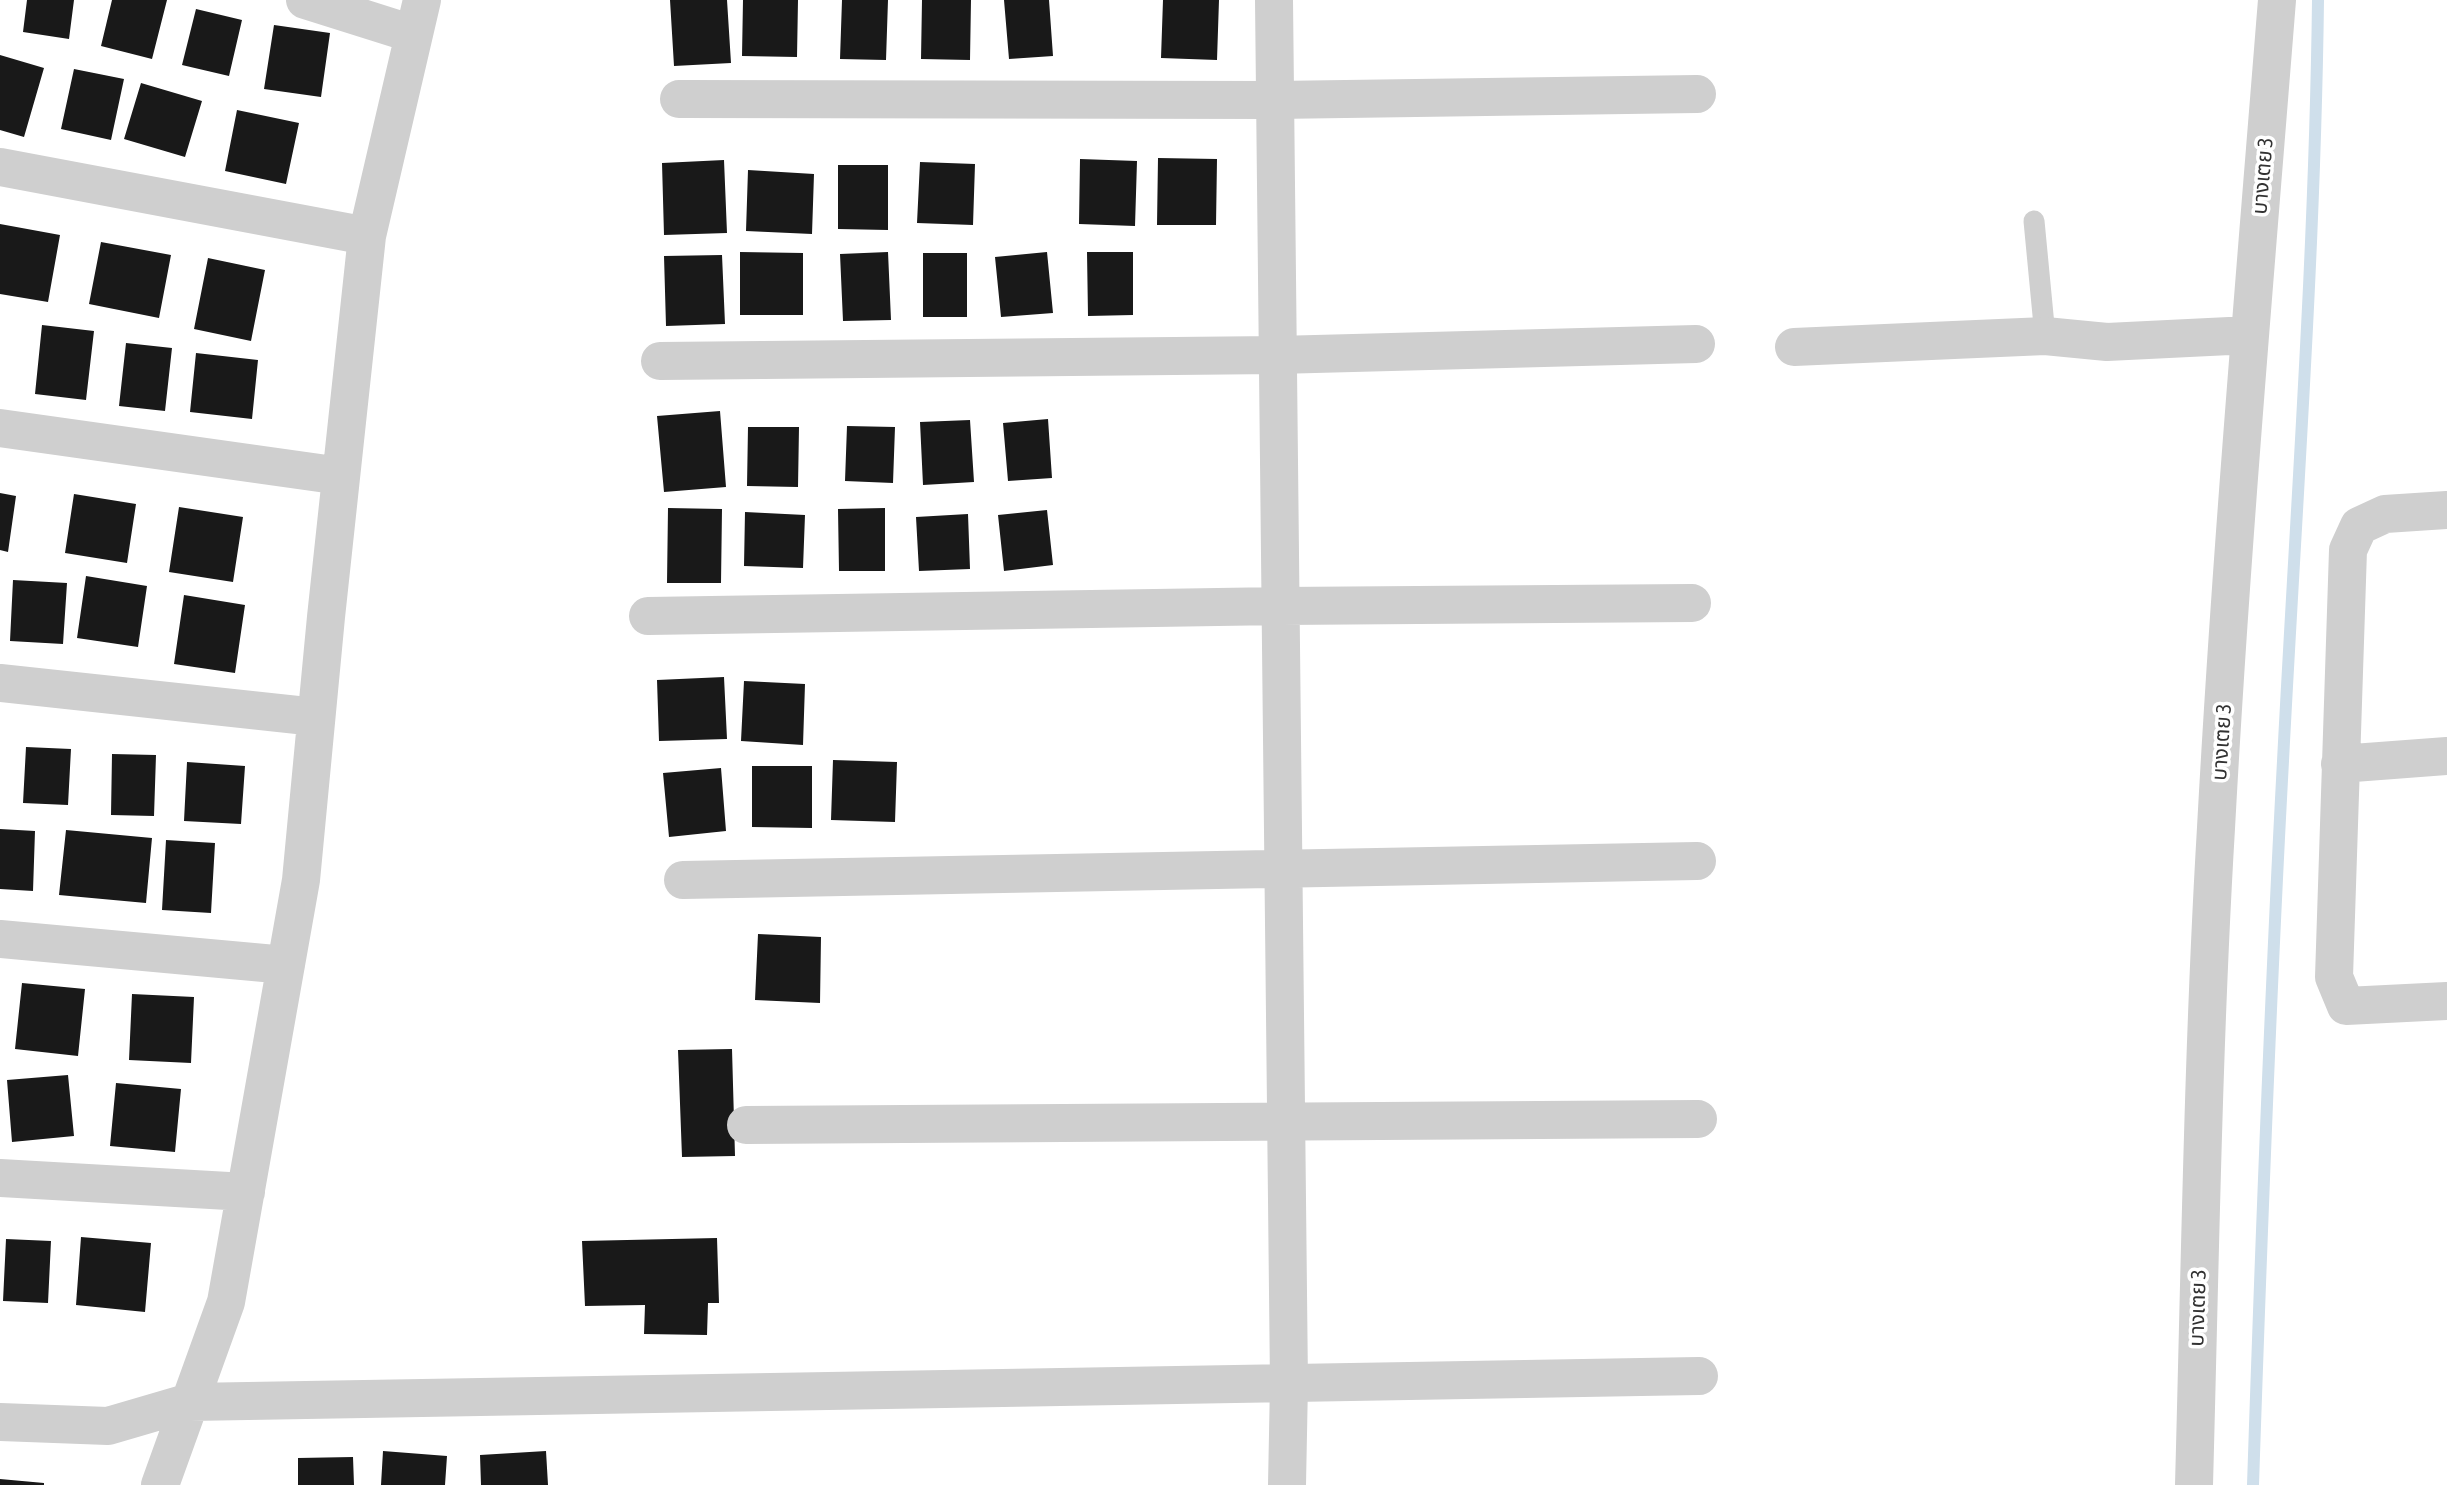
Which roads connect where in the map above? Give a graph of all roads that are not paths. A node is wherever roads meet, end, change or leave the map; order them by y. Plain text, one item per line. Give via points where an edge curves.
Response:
1 (305, 0) edge
2 (1274, 0) edge
3 (2277, 0) edge
4 (418, 17) edge
5 (1697, 94) dead end
6 (679, 99) dead end
7 (1275, 100) junction
8 (0, 167) edge
9 (2034, 220) dead end
10 (367, 236) junction
11 (2250, 335) junction
12 (2045, 336) junction
13 (1696, 344) dead end
14 (1794, 347) dead end
15 (1277, 355) junction
16 (660, 361) dead end
17 (0, 428) edge
18 (341, 476) junction
19 (2447, 510) edge
20 (1692, 603) dead end
21 (1280, 606) junction
22 (648, 617) dead end
23 (0, 684) edge
24 (317, 717) junction
25 (2447, 756) edge
26 (2340, 764) junction
27 (1697, 861) dead end
28 (1283, 869) junction
29 (683, 880) dead end
30 (0, 939) edge
31 (286, 965) junction
32 (2447, 1001) edge
33 (1699, 1119) dead end
34 (1286, 1123) junction
35 (746, 1125) dead end
36 (0, 1178) edge
37 (246, 1192) junction
38 (1699, 1376) dead end
39 (1289, 1383) junction
40 (190, 1402) junction
41 (0, 1422) edge
42 (160, 1485) edge
43 (1287, 1485) edge
44 (2194, 1485) edge

1 - 4 street
2 - 7 street
3 - 11 street, บางเตย 3
4 - 10 street
5 - 7 street
6 - 7 street
7 - 15 street
8 - 10 street
9 - 12 lane
10 - 18 street
11 - 12 street via 2107,342
11 - 44 street, บางเตย 3 via 2206,1030
12 - 14 street
13 - 15 street
15 - 16 street
15 - 21 street
17 - 18 street
18 - 24 street
19 - 26 street via 2385,514 2359,526 2348,550
20 - 21 street
21 - 22 street
21 - 28 street
23 - 24 street
24 - 31 street via 301,880
25 - 26 street
26 - 32 street via 2334,977 2346,1006
27 - 28 street
28 - 29 street
28 - 34 street
30 - 31 street
31 - 37 street
33 - 34 street
34 - 35 street
34 - 39 street
36 - 37 street
37 - 40 street via 226,1302
38 - 39 street
39 - 40 street
39 - 43 street
40 - 41 street via 107,1426
40 - 42 street

